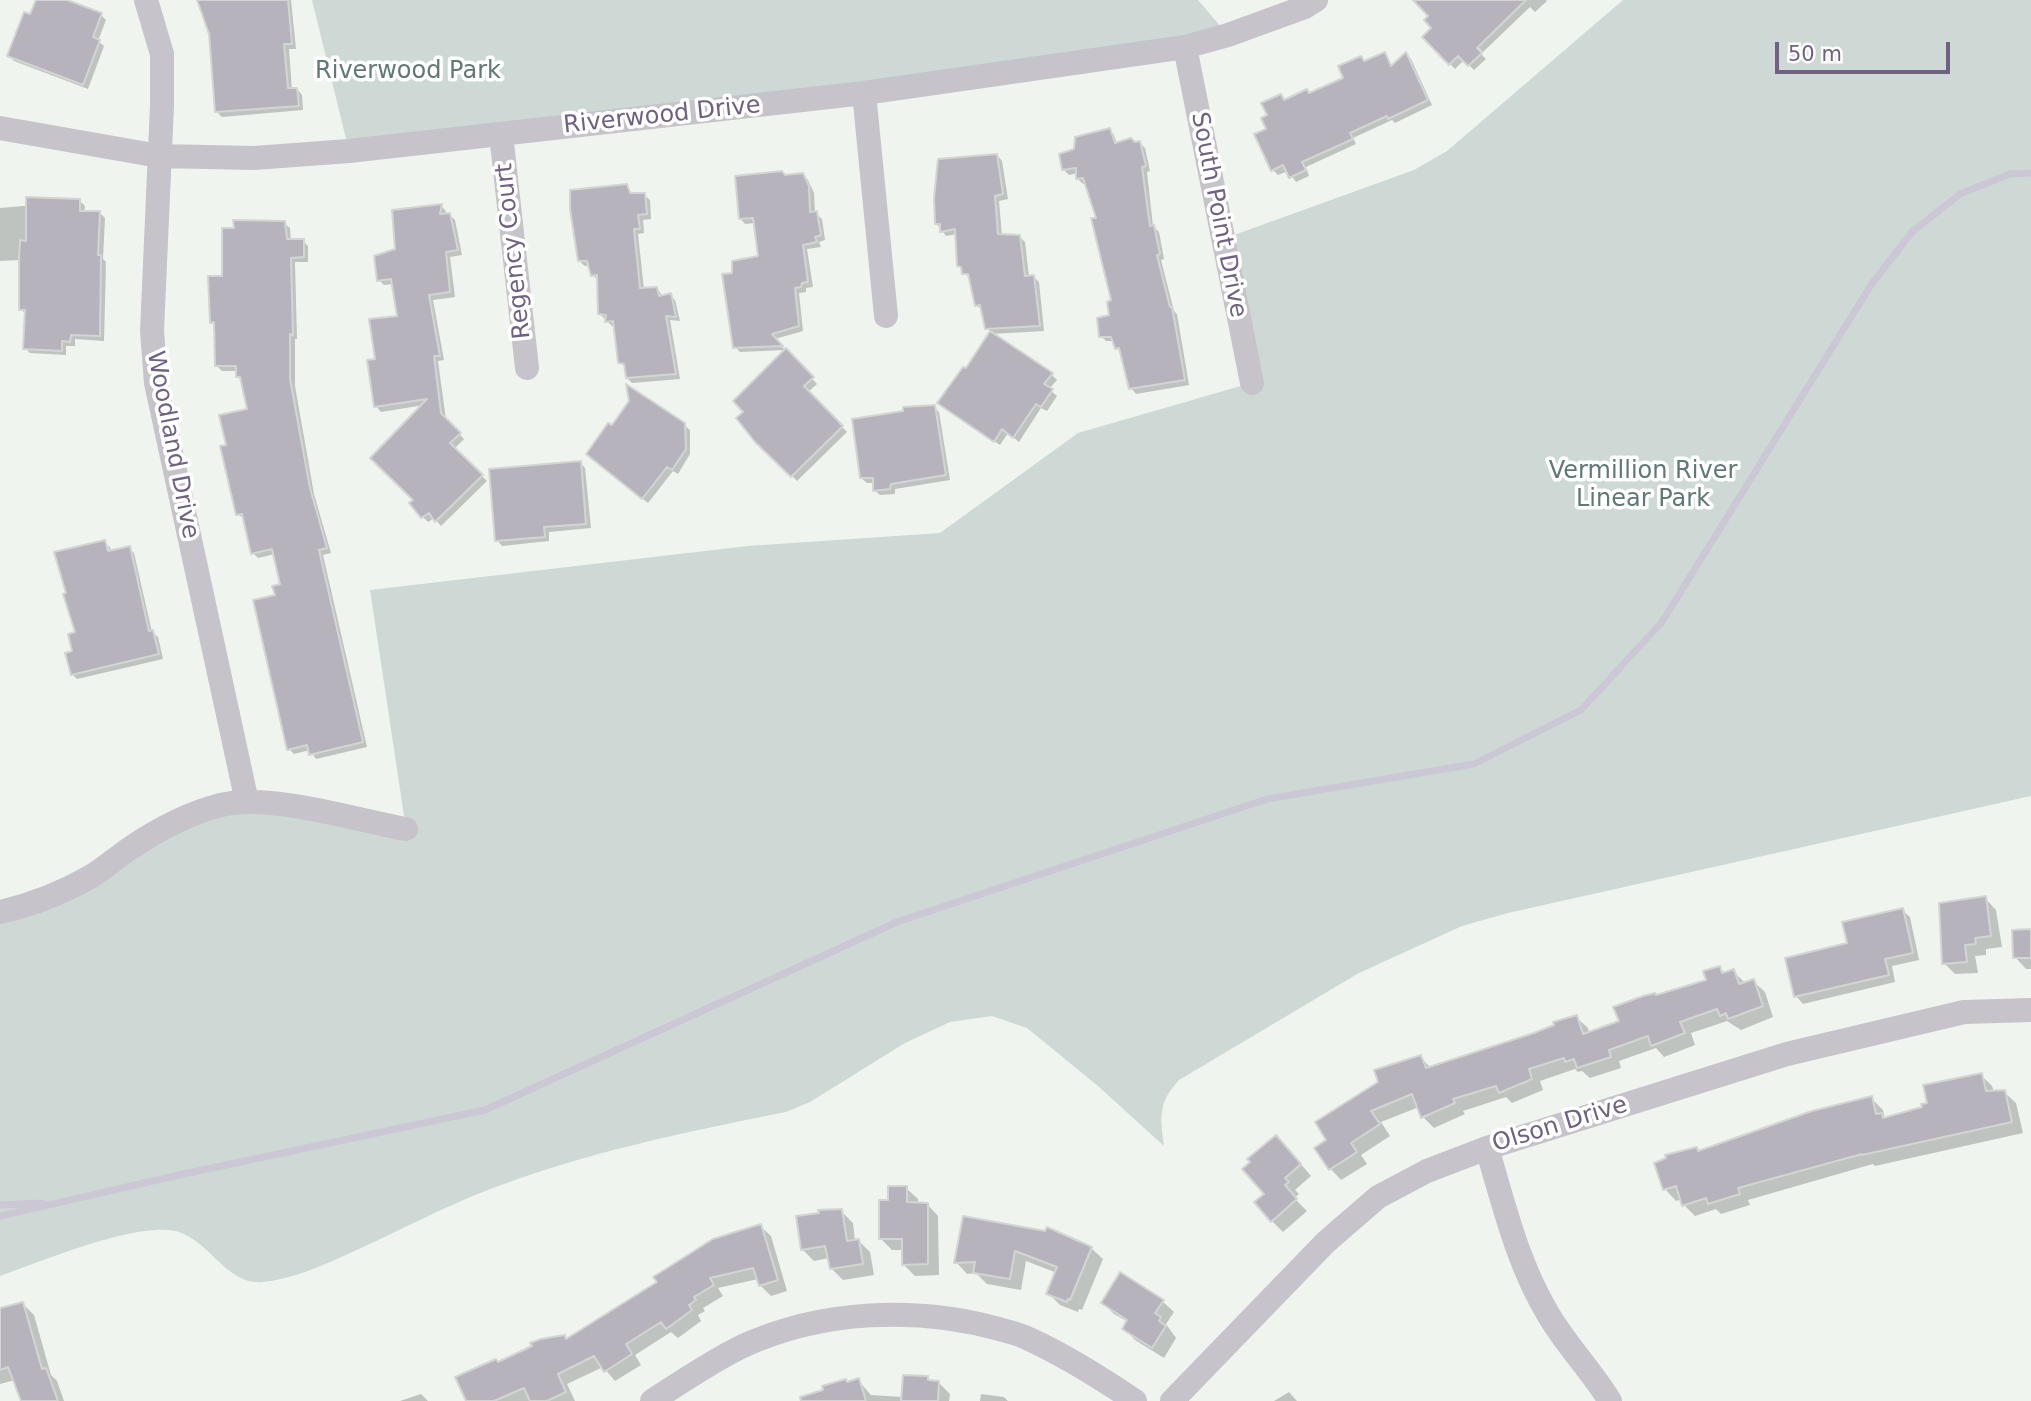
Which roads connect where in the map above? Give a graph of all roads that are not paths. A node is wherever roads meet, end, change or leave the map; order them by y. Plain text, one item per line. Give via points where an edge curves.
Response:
1 (146, 0) edge
2 (1316, 0) edge
3 (1185, 47) junction
4 (864, 93) junction
5 (0, 128) edge
6 (501, 134) junction
7 (159, 156) junction
8 (886, 316) dead end
9 (527, 368) dead end
10 (1252, 383) dead end
11 (247, 802) junction
12 (407, 829) dead end
13 (0, 912) edge
14 (2031, 1010) edge
15 (1487, 1148) junction
16 (652, 1401) edge
17 (1135, 1401) edge
18 (1172, 1401) edge
19 (1609, 1401) edge

1 - 7 street, Woodland Drive via 162,54
2 - 3 street, Riverwood Drive via 1228,36
3 - 4 street, Riverwood Drive
3 - 10 street, South Point Drive
4 - 6 street, Riverwood Drive
4 - 8 street
5 - 7 street, Riverwood Drive
6 - 7 street, Riverwood Drive via 254,159
6 - 9 street, Regency Court
7 - 11 street, Woodland Drive via 152,331 156,383
11 - 12 street
11 - 13 street via 222,805 180,820 90,877 31,905
14 - 15 street, Olson Drive via 1964,1012 1787,1054
15 - 18 street, Olson Drive via 1427,1171 1378,1197 1326,1242
15 - 19 street via 1518,1253 1534,1290
16 - 17 street via 744,1346 798,1326 918,1314 970,1321 1028,1338

